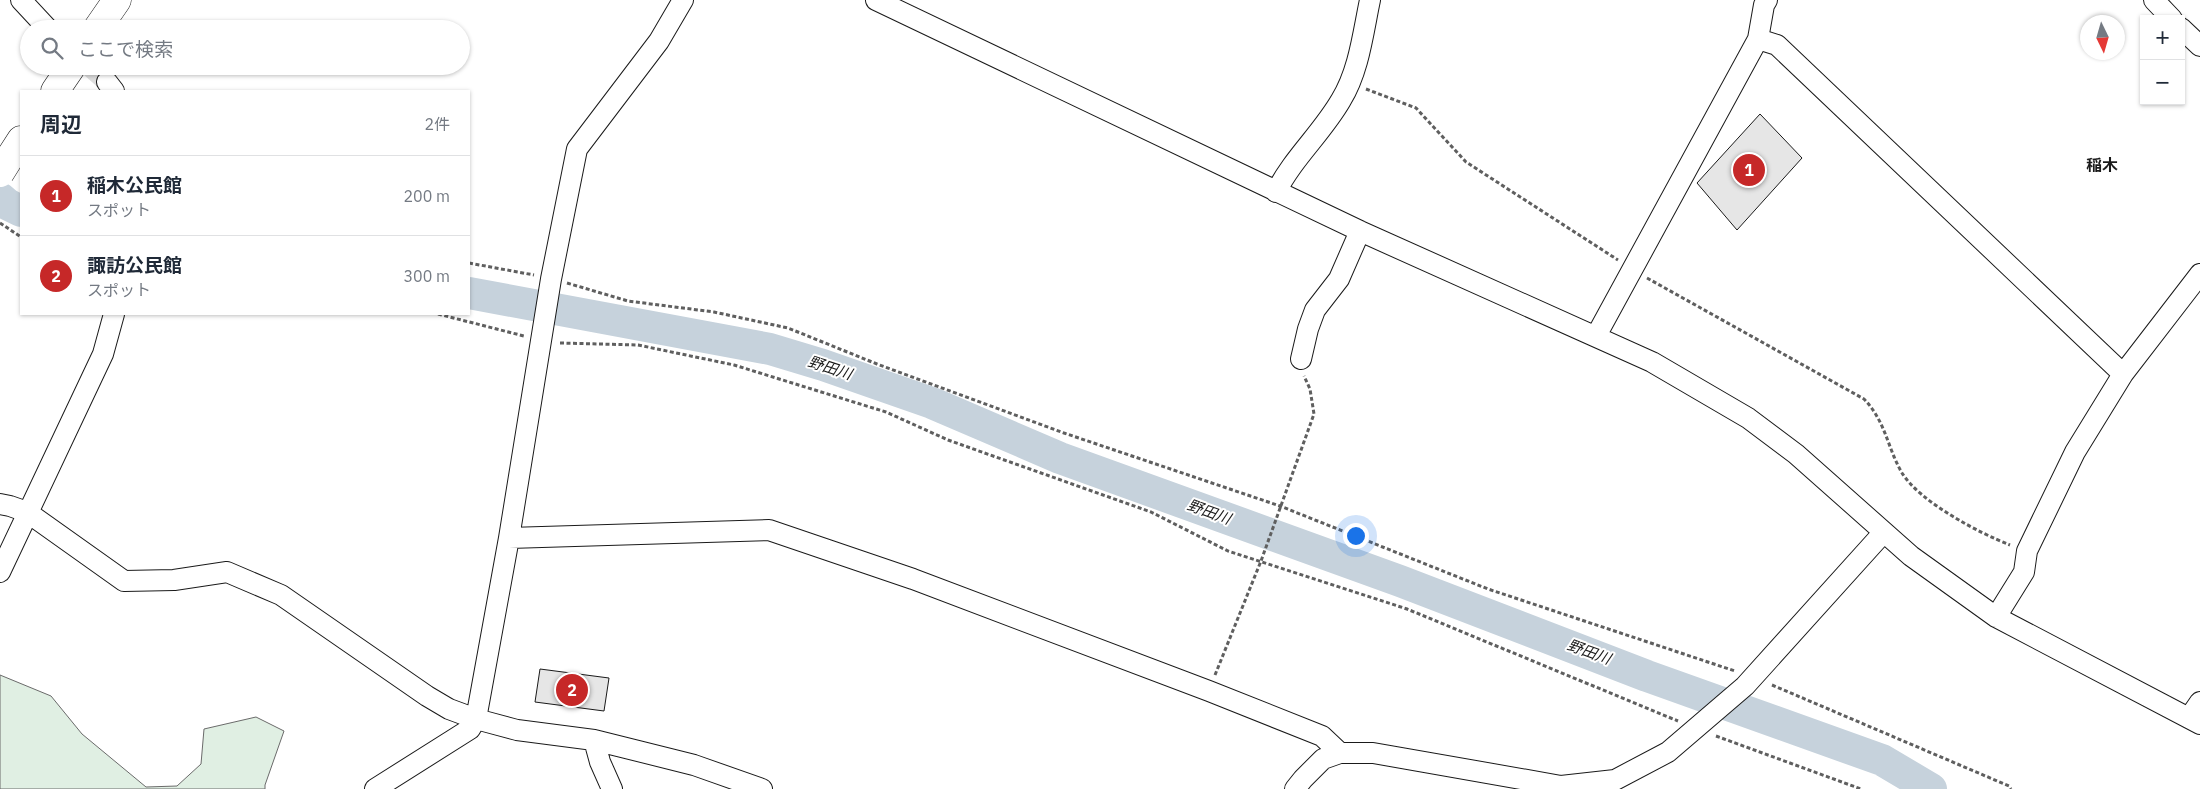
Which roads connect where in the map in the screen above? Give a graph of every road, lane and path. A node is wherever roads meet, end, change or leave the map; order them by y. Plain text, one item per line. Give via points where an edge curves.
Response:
1 (21, 0) edge
2 (117, 0) edge
3 (683, 0) edge
4 (876, 0) edge
5 (1370, 0) edge
6 (2154, 0) edge
7 (1763, 2) edge
8 (2168, 15) edge
9 (40, 20) edge
10 (103, 20) edge
11 (2185, 32) edge
12 (1758, 38) junction
13 (2200, 46) edge
14 (66, 75) edge
15 (1350, 83) junction
16 (56, 90) edge
17 (1276, 192) junction
18 (0, 223) edge
19 (1360, 231) junction
20 (20, 236) edge
21 (470, 263) edge
22 (1632, 270) junction
23 (2200, 274) edge
24 (550, 285) junction
25 (114, 315) edge
26 (443, 315) edge
27 (542, 333) junction
28 (1596, 336) junction
29 (1301, 359) joint
30 (2123, 374) junction
31 (0, 504) edge
32 (1280, 506) junction
33 (27, 512) junction
34 (1883, 533) junction
35 (509, 538) junction
36 (2027, 551) junction
37 (1261, 561) junction
38 (0, 572) edge
39 (1996, 617) junction
40 (1749, 681) junction
41 (1208, 692) junction
42 (2200, 702) edge
43 (476, 719) junction
44 (2194, 721) edge
45 (1700, 725) junction
46 (594, 740) junction
47 (1340, 753) junction
48 (375, 789) edge
49 (612, 789) edge
50 (762, 789) edge
51 (1295, 789) edge
52 (1861, 789) edge
53 (2011, 789) edge

1 - 9 street
2 - 10 highway
3 - 24 street via 659,41 577,149
4 - 17 street
5 - 15 street
6 - 8 street
7 - 12 street
11 - 13 street
12 - 22 street
12 - 30 street via 1777,45
14 - 16 highway
15 - 17 street via 1341,101 1285,173
15 - 22 path via 1416,108 1466,162
17 - 19 street
18 - 20 path
19 - 28 street
19 - 29 street via 1339,279 1316,310
21 - 24 path
22 - 28 street
22 - 36 path via 1864,399 1876,412 1902,473 1913,487 1931,502 1988,536
23 - 30 street
24 - 27 street
24 - 32 path via 628,301 714,312 788,328 1064,433
25 - 33 street via 103,354
26 - 27 path
27 - 35 street
27 - 37 path via 558,343 638,345 744,368 886,412 948,440 1150,512 1228,551
28 - 34 street via 1652,362 1748,418 1796,454
29 - 32 path via 1301,370 1310,389 1314,414 1306,443
30 - 36 street via 2075,452
31 - 33 street
32 - 37 path
32 - 40 path via 1488,589
33 - 38 street
33 - 43 street via 124,581 174,580 227,572 281,595 428,696 449,709
34 - 39 street
34 - 40 street
35 - 41 street via 769,530 913,579
35 - 43 street
36 - 39 street via 2024,572
37 - 41 path
37 - 45 path via 1407,610
39 - 44 street
40 - 45 street
40 - 53 path
41 - 47 street via 1322,736
42 - 44 street
43 - 46 street via 517,730
43 - 48 street via 470,729
45 - 47 street via 1668,752 1615,780 1561,786 1374,753
45 - 52 path
46 - 49 street
46 - 50 street via 694,765
47 - 51 street via 1323,759

